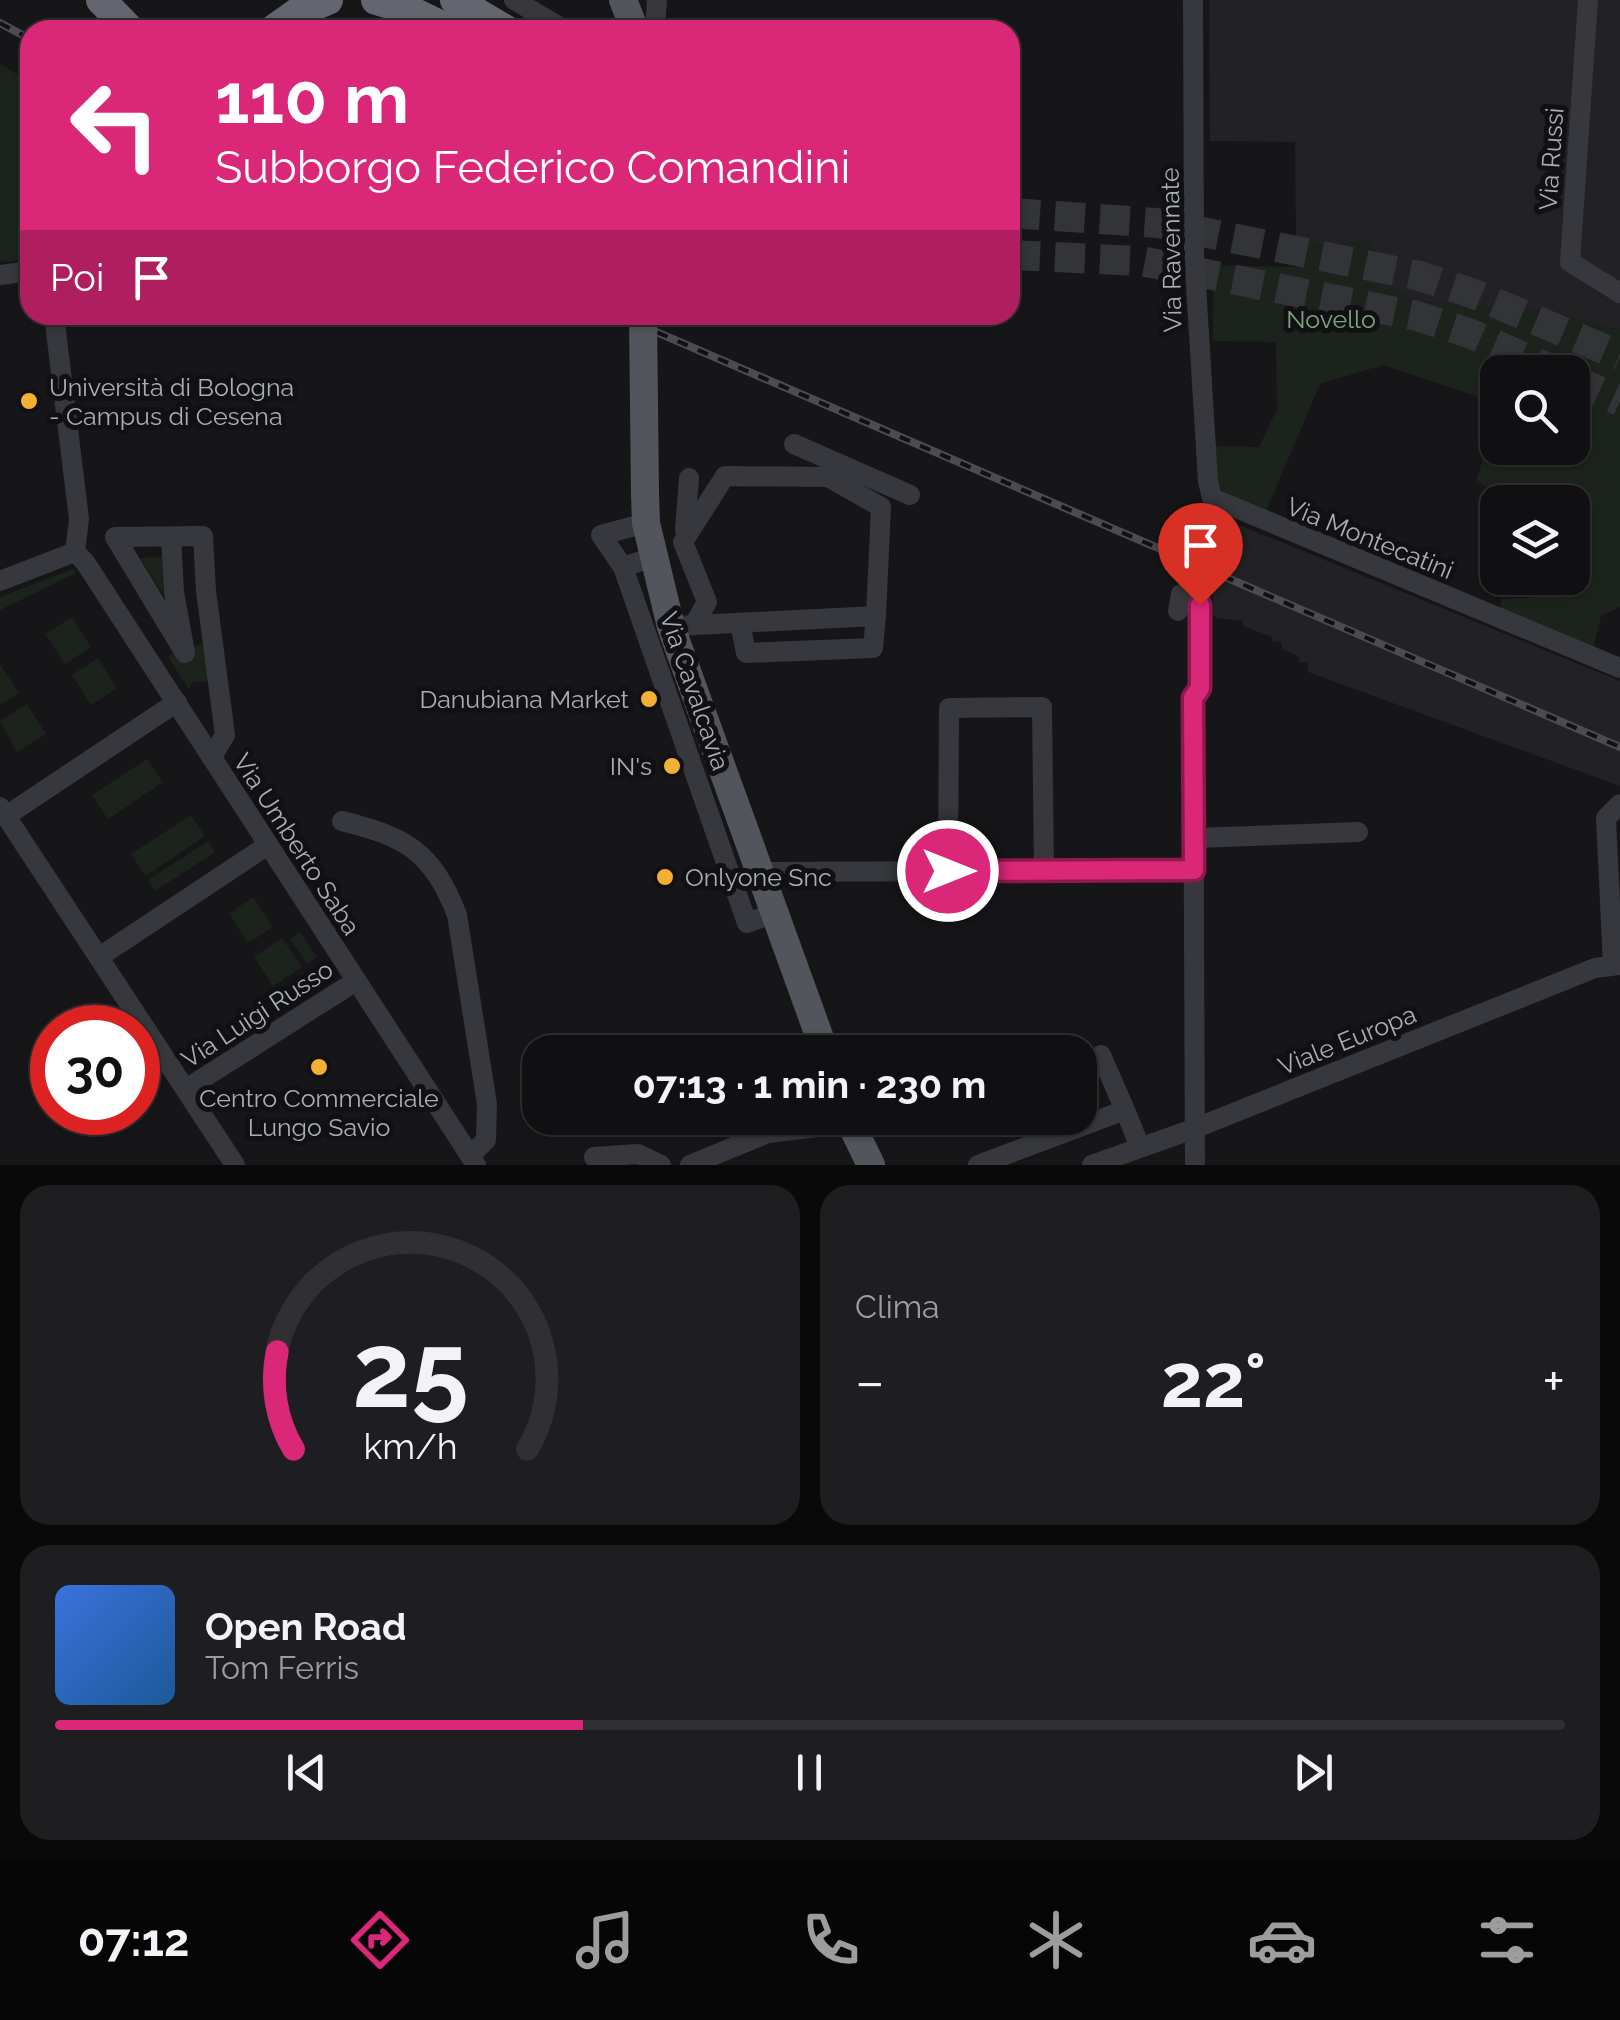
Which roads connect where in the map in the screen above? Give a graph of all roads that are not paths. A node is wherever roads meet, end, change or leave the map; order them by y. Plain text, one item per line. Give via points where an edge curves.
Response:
1 (102, 0) edge
2 (328, 0) edge
3 (376, 0) edge
4 (420, 0) edge
5 (456, 0) edge
6 (514, 0) edge
7 (1193, 0) edge
8 (1588, 0) edge
9 (121, 20) edge
10 (286, 20) edge
11 (430, 20) edge
12 (451, 20) edge
13 (489, 20) edge
14 (548, 20) edge
15 (1620, 292) edge
16 (55, 325) edge
17 (643, 325) edge
18 (794, 444) dead end
19 (830, 469) junction
20 (689, 478) dead end
21 (910, 494) dead end
22 (1212, 498) joint
23 (646, 523) junction
24 (171, 537) junction
25 (682, 542) junction
26 (75, 552) junction
27 (653, 557) junction
28 (623, 567) junction
29 (0, 581) edge
30 (708, 602) junction
31 (1178, 611) dead end
32 (876, 616) junction
33 (731, 623) junction
34 (682, 626) junction
35 (669, 659) junction
36 (1620, 668) edge
37 (178, 702) junction
38 (212, 757) junction
39 (712, 782) junction
40 (1620, 804) edge
41 (3, 812) edge
42 (342, 821) dead end
43 (1358, 832) dead end
44 (1194, 838) junction
45 (268, 845) junction
46 (758, 865) junction
47 (728, 866) junction
48 (1044, 870) junction
49 (1194, 870) junction
50 (948, 871) junction
51 (1615, 882) edge
52 (775, 914) junction
53 (1616, 922) edge
54 (98, 957) junction
55 (1617, 965) edge
56 (356, 980) junction
57 (819, 1035) edge
58 (1101, 1056) dead end
59 (186, 1089) junction
60 (1125, 1110) junction
61 (1196, 1128) junction
62 (763, 1135) edge
63 (852, 1135) edge
64 (856, 1135) edge
65 (1140, 1147) junction
66 (594, 1157) dead end
67 (473, 1161) edge
68 (236, 1165) edge
69 (662, 1165) edge
70 (690, 1165) edge
71 (858, 1165) edge
72 (871, 1165) edge
73 (978, 1165) edge
74 (1092, 1165) edge
75 (1195, 1165) edge

1 - 9 highway
2 - 10 highway
3 - 11 highway
4 - 12 highway
5 - 13 highway
6 - 14 street
7 - 22 street, Via Ravennate via 1197,333
8 - 15 street, Via Russi via 1570,262
16 - 26 street via 79,519
17 - 23 main road, Via Cavalcavia, bridge
18 - 19 street
19 - 21 street
19 - 25 street via 724,476
19 - 32 street via 881,507
20 - 25 street
22 - 36 street, Via Montecatini
23 - 27 main road, Via Cavalcavia
23 - 28 street via 596,529
24 - 24 street via 115,537 184,653 174,592
24 - 38 street via 202,536 225,735
25 - 30 street
26 - 29 street
26 - 37 street, Via Umberto Saba
27 - 28 street
27 - 34 main road, Via Cavalcavia
28 - 35 street
30 - 33 street
30 - 34 street
31 - 44 street via 1182,594 1199,594
32 - 33 street
32 - 33 street via 873,648 746,652
33 - 34 street
34 - 35 main road, Via Cavalcavia
35 - 39 main road, Via Cavalcavia
37 - 38 street, Via Umberto Saba
37 - 41 street
38 - 45 street, Via Umberto Saba
39 - 46 main road, Via Cavalcavia
39 - 47 street
40 - 51 street via 1606,818
41 - 54 street
42 - 67 street via 408,844 446,886 487,1104 488,1132
43 - 44 street
44 - 49 street
45 - 54 street
45 - 56 street, Via Umberto Saba
46 - 47 street
46 - 50 street
46 - 52 main road, Via Cavalcavia
47 - 52 street via 748,923
48 - 49 street
48 - 50 street
48 - 50 street via 1042,707 949,708
49 - 61 street
51 - 53 street
52 - 57 main road, Via Cavalcavia
53 - 55 street
54 - 59 street
55 - 61 street, Viale Europa via 1595,968
56 - 59 street, Via Luigi Russo
56 - 67 street, Via Umberto Saba
58 - 60 street
59 - 68 street
60 - 65 street
60 - 73 street
61 - 65 street, Viale Europa
61 - 75 street
62 - 70 street
63 - 71 street
64 - 72 main road
65 - 74 street, Viale Europa
66 - 69 street via 638,1154

